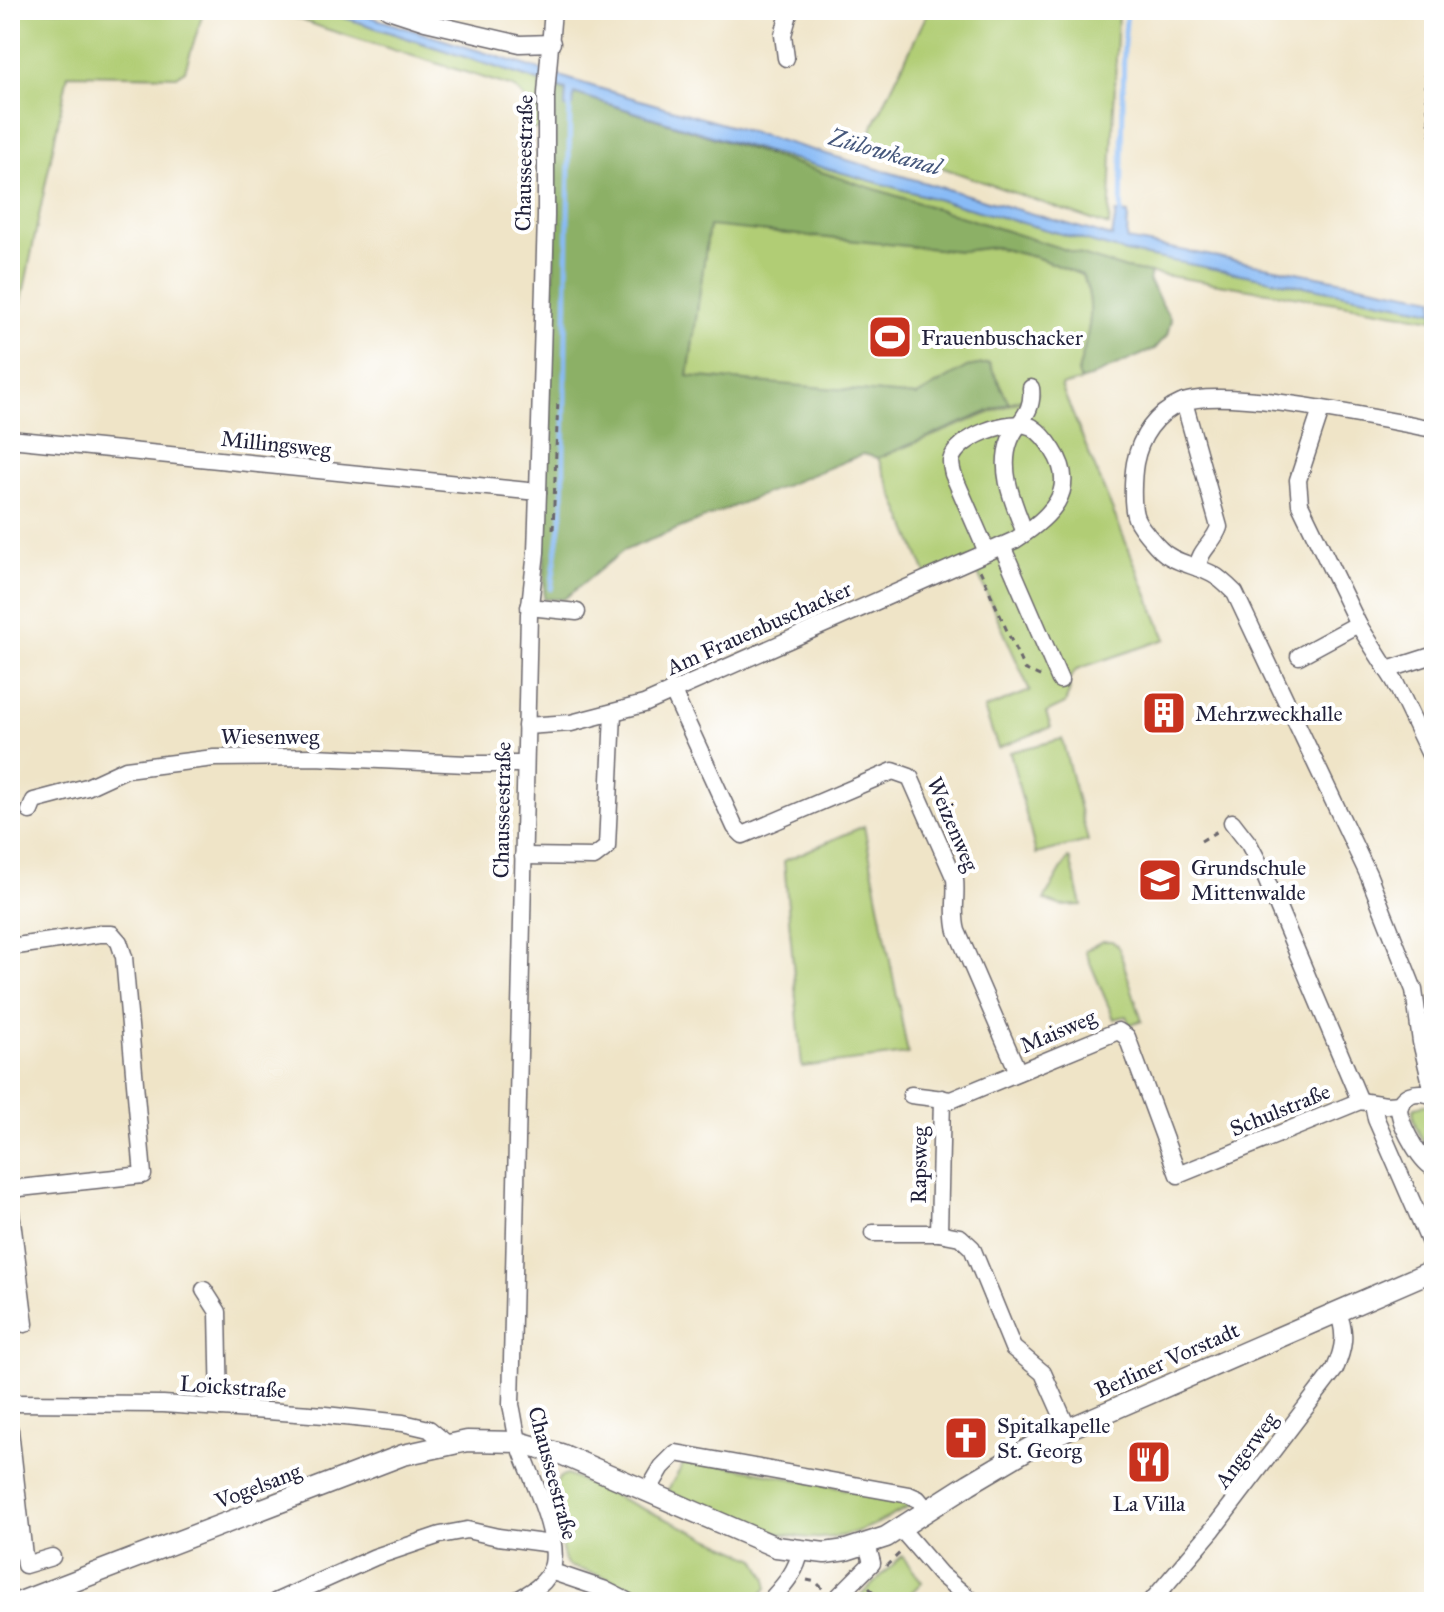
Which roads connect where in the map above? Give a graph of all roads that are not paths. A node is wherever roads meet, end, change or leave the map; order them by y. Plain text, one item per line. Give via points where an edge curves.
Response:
1 (388, 10) edge
2 (553, 10) edge
3 (790, 10) edge
4 (552, 43) junction
5 (786, 58) dead end
6 (1031, 388) dead end
7 (1184, 402) junction
8 (1321, 410) junction
9 (1021, 425) junction
10 (1434, 429) edge
11 (10, 439) edge
12 (538, 492) junction
13 (1025, 533) junction
14 (988, 551) junction
15 (1198, 568) junction
16 (529, 607) junction
17 (577, 612) dead end
18 (1358, 624) junction
19 (1434, 655) edge
20 (1299, 656) dead end
21 (1387, 670) junction
22 (1060, 680) road end
23 (672, 690) junction
24 (613, 713) junction
25 (526, 726) junction
26 (1434, 763) edge
27 (525, 764) junction
28 (30, 811) dead end
29 (1232, 822) road end
30 (523, 856) junction
31 (10, 947) edge
32 (1018, 1072) junction
33 (911, 1095) dead end
34 (1434, 1097) edge
35 (942, 1098) junction
36 (1366, 1103) junction
37 (1401, 1104) junction
38 (1434, 1168) edge
39 (1178, 1175) joint
40 (10, 1189) edge
41 (10, 1205) edge
42 (873, 1233) dead end
43 (939, 1233) junction
44 (1434, 1252) edge
45 (1434, 1270) edge
46 (204, 1290) dead end
47 (1337, 1311) junction
48 (25, 1324) dead end
49 (10, 1403) edge
50 (220, 1408) junction
51 (1068, 1429) junction
52 (10, 1430) edge
53 (519, 1442) junction
54 (447, 1444) junction
55 (648, 1491) junction
56 (928, 1511) junction
57 (901, 1529) junction
58 (552, 1544) junction
59 (867, 1544) junction
60 (800, 1552) junction
61 (52, 1557) dead end
62 (550, 1571) junction
63 (774, 1597) edge
64 (833, 1601) edge
65 (20, 1602) edge
66 (275, 1602) edge
67 (513, 1602) edge
68 (629, 1602) edge
69 (973, 1602) edge
70 (1151, 1602) edge

1 - 4 street via 520,44
2 - 4 street, Chausseestraße
3 - 5 street via 783,35
4 - 12 street, Chausseestraße via 546,94
6 - 9 street via 1032,402
7 - 8 street via 1248,400
7 - 15 street via 1219,527
7 - 15 street via 1164,411 1138,446 1135,516 1161,551
8 - 10 street
8 - 18 street via 1298,480 1300,504
9 - 13 street via 1011,436 1005,457
9 - 13 street, Am Frauenbuschacker via 1045,439 1065,482 1055,504
9 - 14 street via 1003,425 974,437 951,461
11 - 12 street, Millingsweg
12 - 16 street, Chausseestraße
13 - 14 street, Am Frauenbuschacker
14 - 22 street
14 - 23 street, Am Frauenbuschacker
15 - 34 street via 1235,593 1368,874 1414,990
16 - 17 street
16 - 25 street, Chausseestraße
18 - 20 street
18 - 21 street
19 - 21 street
21 - 26 street
23 - 24 street, Am Frauenbuschacker
23 - 32 street, Weizenweg via 743,835 893,771 910,777 955,879 957,931
24 - 25 street, Am Frauenbuschacker
24 - 30 street via 607,847 594,857
25 - 27 street, Chausseestraße
27 - 28 street, Wiesenweg via 214,758 126,769 87,787 34,801
27 - 30 street, Chausseestraße
29 - 36 street via 1261,867
30 - 53 street, Chausseestraße via 511,1405
31 - 40 street via 99,934 112,934 119,942 143,1175
32 - 35 street, Maisweg via 951,1100
32 - 39 street, Maisweg via 1118,1031 1127,1037
33 - 35 street, Maisweg
34 - 37 street, Schulstraße via 1417,1092
35 - 43 street, Rapsweg
36 - 37 street, Schulstraße
36 - 39 street, Schulstraße
36 - 44 street
37 - 38 street via 1400,1115 1416,1149
41 - 48 street
42 - 43 street, Rapsweg
43 - 51 street, Rapsweg via 960,1237 972,1248 1013,1348 1043,1373
45 - 47 main road, Berliner Vorstadt
46 - 50 street via 218,1312
47 - 51 main road, Berliner Vorstadt
47 - 70 street, Angerweg via 1344,1350 1335,1369
49 - 50 street, Loickstraße
50 - 54 street, Loickstraße via 403,1423 429,1429
51 - 56 main road, Berliner Vorstadt
52 - 61 street via 25,1565
53 - 54 main road, Vogelsang
53 - 55 main road, Berliner Vorstadt
53 - 58 street, Chausseestraße
54 - 65 main road, Vogelsang via 403,1455
55 - 56 street via 676,1453 909,1495
55 - 60 main road, Berliner Vorstadt via 764,1543
56 - 57 main road, Berliner Vorstadt
57 - 59 main road, Berliner Vorstadt
57 - 69 street
58 - 62 street, Chausseestraße
58 - 66 street via 467,1530 440,1535 375,1557
59 - 60 main road, Berliner Vorstadt
59 - 64 street via 872,1563
60 - 63 street via 799,1562
62 - 67 street
62 - 68 street

